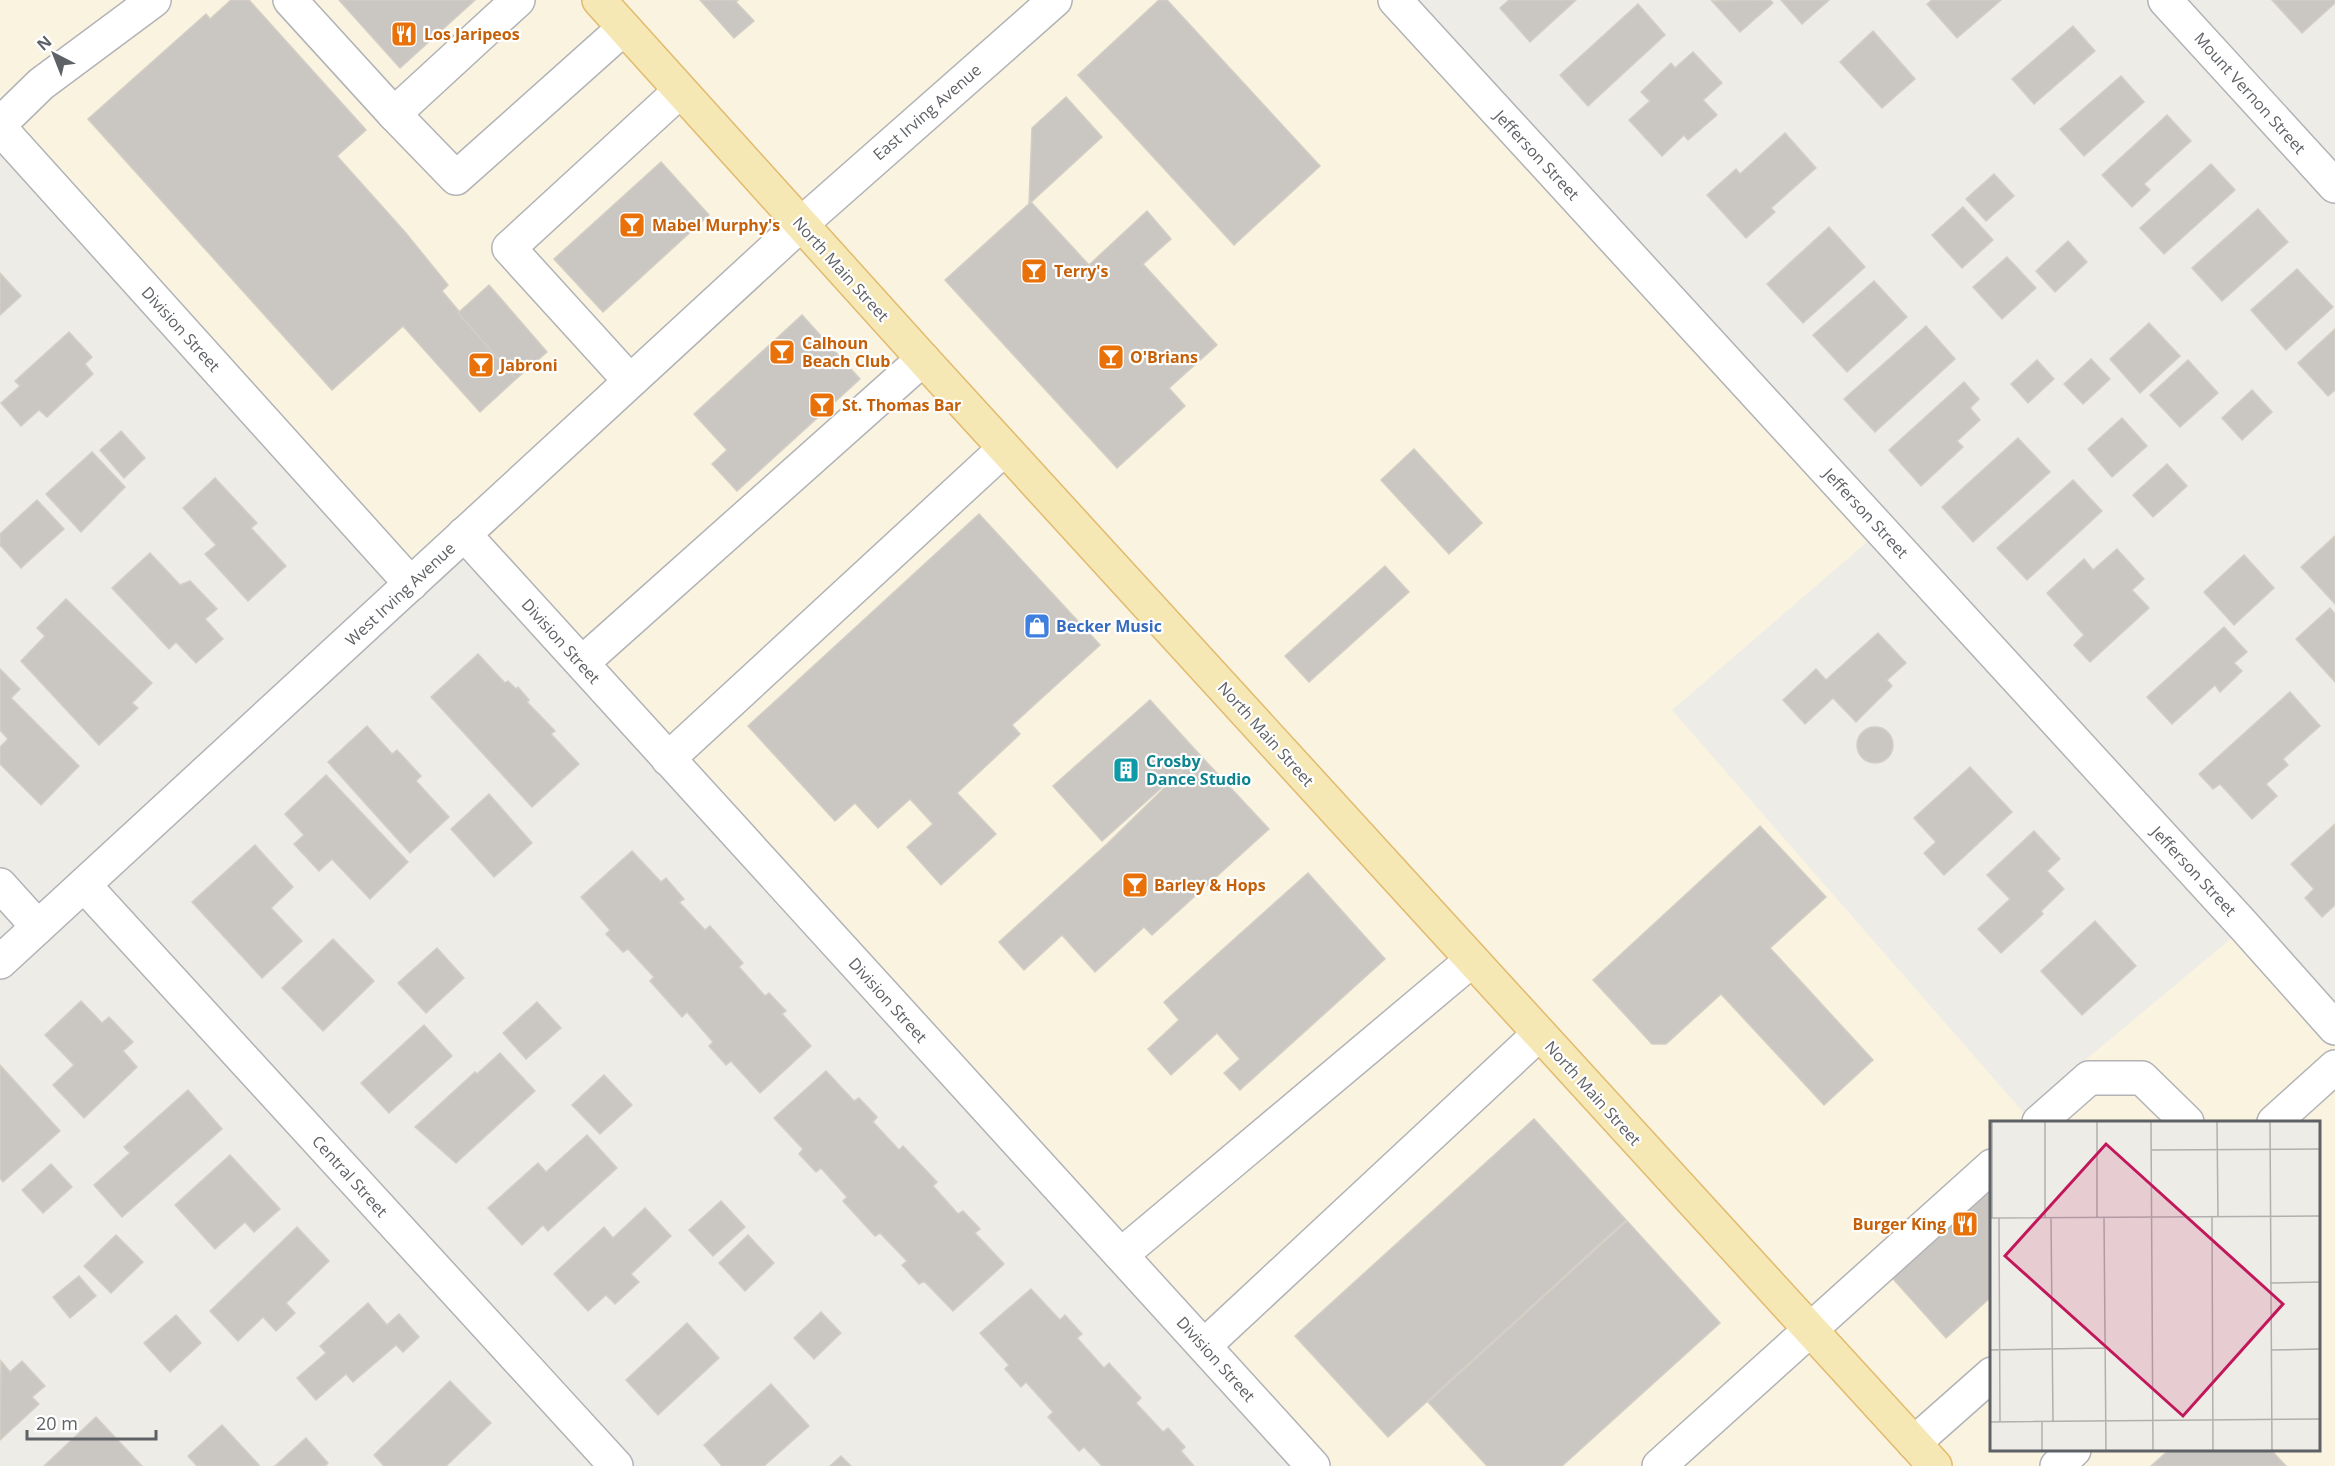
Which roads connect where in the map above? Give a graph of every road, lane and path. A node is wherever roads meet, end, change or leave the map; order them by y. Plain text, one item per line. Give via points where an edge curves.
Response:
1 (154, 0) edge
2 (290, 0) edge
3 (518, 0) edge
4 (599, 0) edge
5 (1055, 0) edge
6 (1395, 0) edge
7 (2165, 0) edge
8 (624, 28) junction
9 (680, 91) junction
10 (394, 114) junction
11 (0, 126) edge
12 (2335, 186) edge
13 (800, 225) junction
14 (923, 359) junction
15 (630, 381) junction
16 (1005, 449) junction
17 (464, 534) junction
18 (411, 584) junction
19 (582, 663) junction
20 (668, 759) junction
21 (0, 885) edge
22 (84, 885) junction
23 (38, 927) junction
24 (1472, 960) junction
25 (0, 962) edge
26 (2335, 1028) edge
27 (1539, 1034) junction
28 (2335, 1067) edge
29 (2040, 1121) edge
30 (2186, 1121) edge
31 (2275, 1121) edge
32 (1990, 1168) edge
33 (1120, 1255) junction
34 (1809, 1329) junction
35 (1204, 1346) junction
36 (1990, 1376) edge
37 (2072, 1451) edge
38 (1925, 1455) edge
39 (616, 1466) edge
40 (1313, 1466) edge
41 (1659, 1466) edge
42 (2057, 1466) edge

1 - 11 street via 41,84
2 - 10 street
3 - 10 street
4 - 8 main road, North Main Street
5 - 13 street, East Irving Avenue
6 - 26 street, Jefferson Street
7 - 12 street, Mount Vernon Street
8 - 9 main road, North Main Street
8 - 10 street via 456,178
9 - 13 main road, North Main Street
9 - 15 street via 509,248
11 - 18 street, Division Street
13 - 14 main road, North Main Street
13 - 15 street, West Irving Avenue
14 - 16 main road, North Main Street
14 - 19 street
15 - 17 street, West Irving Avenue
16 - 20 street
16 - 24 main road, North Main Street
17 - 18 street, West Irving Avenue
17 - 19 street, Division Street
18 - 22 street, West Irving Avenue
19 - 20 street, Division Street
20 - 33 street, Division Street
21 - 23 street
22 - 23 street, West Irving Avenue
22 - 39 street, Central Street
23 - 25 street, West Irving Avenue
24 - 27 main road, North Main Street
24 - 33 street
27 - 34 main road, North Main Street
27 - 35 street
28 - 31 street
29 - 30 street via 2089,1078 2142,1078
32 - 34 street
33 - 35 street, Division Street
34 - 38 main road, North Main Street
34 - 41 street
35 - 40 street, Division Street
36 - 38 street
37 - 42 street

